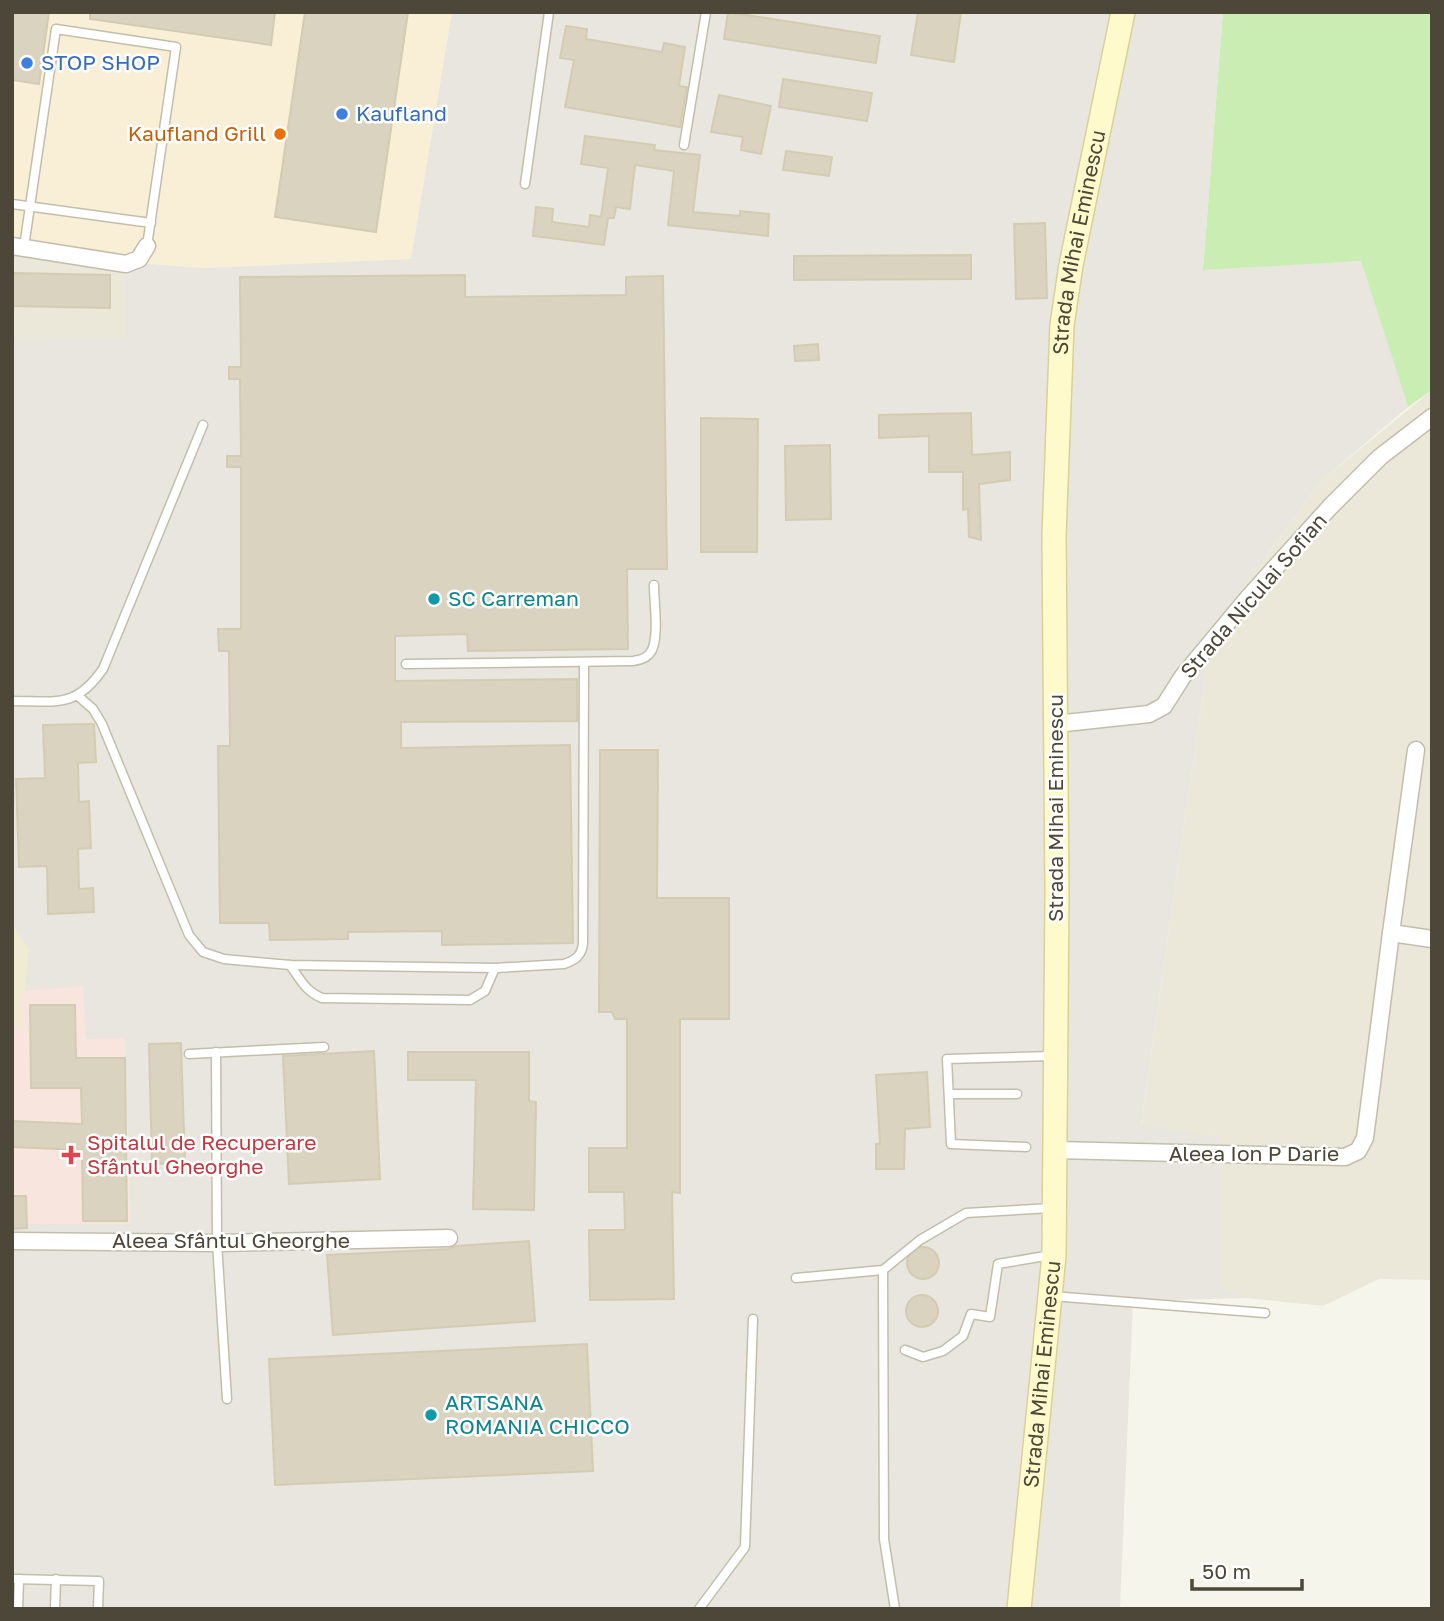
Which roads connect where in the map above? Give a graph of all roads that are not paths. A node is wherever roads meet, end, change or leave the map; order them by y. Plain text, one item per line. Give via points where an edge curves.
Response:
1 (549, 12) edge
2 (706, 12) edge
3 (1123, 12) edge
4 (684, 145) dead end
5 (526, 184) dead end
6 (12, 204) edge
7 (30, 205) junction
8 (151, 223) junction
9 (18, 246) edge
10 (148, 246) joint
11 (1432, 417) edge
12 (203, 425) dead end
13 (654, 585) dead end
14 (584, 662) junction
15 (406, 664) dead end
16 (78, 696) junction
17 (12, 701) edge
18 (1056, 724) junction
19 (1416, 750) dead end
20 (1391, 933) junction
21 (1432, 940) edge
22 (290, 965) junction
23 (495, 968) junction
24 (324, 1047) dead end
25 (216, 1052) junction
26 (189, 1054) dead end
27 (1056, 1056) junction
28 (949, 1094) junction
29 (1017, 1094) dead end
30 (1026, 1147) dead end
31 (1056, 1150) junction
32 (1055, 1208) junction
33 (449, 1238) dead end
34 (12, 1241) edge
35 (217, 1243) junction
36 (1054, 1255) junction
37 (883, 1270) junction
38 (796, 1278) dead end
39 (1050, 1296) junction
40 (1265, 1313) dead end
41 (753, 1319) dead end
42 (905, 1350) dead end
43 (227, 1399) dead end
44 (15, 1579) edge
45 (56, 1579) junction
46 (18, 1609) edge
47 (55, 1609) edge
48 (98, 1609) edge
49 (699, 1609) edge
50 (895, 1609) edge
51 (1020, 1609) edge

1 - 5 lane
2 - 4 lane
3 - 18 street, Strada Mihai Eminescu via 1062,325 1054,536
6 - 7 lane
7 - 8 lane
7 - 8 lane via 56,29 177,47
7 - 9 lane
8 - 10 lane
9 - 10 street via 126,264 139,259
11 - 18 street, Strada Niculai Sofian via 1380,457 1330,507 1247,599 1164,706 1149,714
12 - 16 lane via 103,669
13 - 14 lane via 652,651 633,661
14 - 15 lane
14 - 23 lane via 582,953 564,964
16 - 17 lane via 63,701
16 - 22 lane via 102,724 189,935 203,952 224,959
18 - 27 street, Strada Mihai Eminescu
19 - 20 street
20 - 21 street
20 - 31 street, Aleea Ion P Darie via 1365,1138 1358,1151 1345,1157
22 - 23 lane
22 - 23 lane via 305,987 322,998 470,1000 485,990
24 - 25 lane
25 - 26 lane
25 - 35 lane
27 - 28 lane via 947,1059
27 - 31 street, Strada Mihai Eminescu
28 - 29 lane
28 - 30 lane via 951,1144
31 - 32 street, Strada Mihai Eminescu
32 - 36 street, Strada Mihai Eminescu
32 - 37 lane via 966,1213 920,1240
33 - 35 street, Aleea Sfântul Gheorghe
34 - 35 street, Aleea Sfântul Gheorghe
35 - 43 lane
36 - 39 street, Strada Mihai Eminescu
36 - 42 lane via 998,1264 990,1317 971,1314 963,1336 943,1351 923,1357
37 - 38 lane
37 - 50 lane via 884,1539
39 - 40 lane
39 - 51 street, Strada Mihai Eminescu
41 - 49 lane via 745,1547
44 - 45 lane
44 - 46 lane
45 - 47 lane
45 - 48 lane via 99,1581

